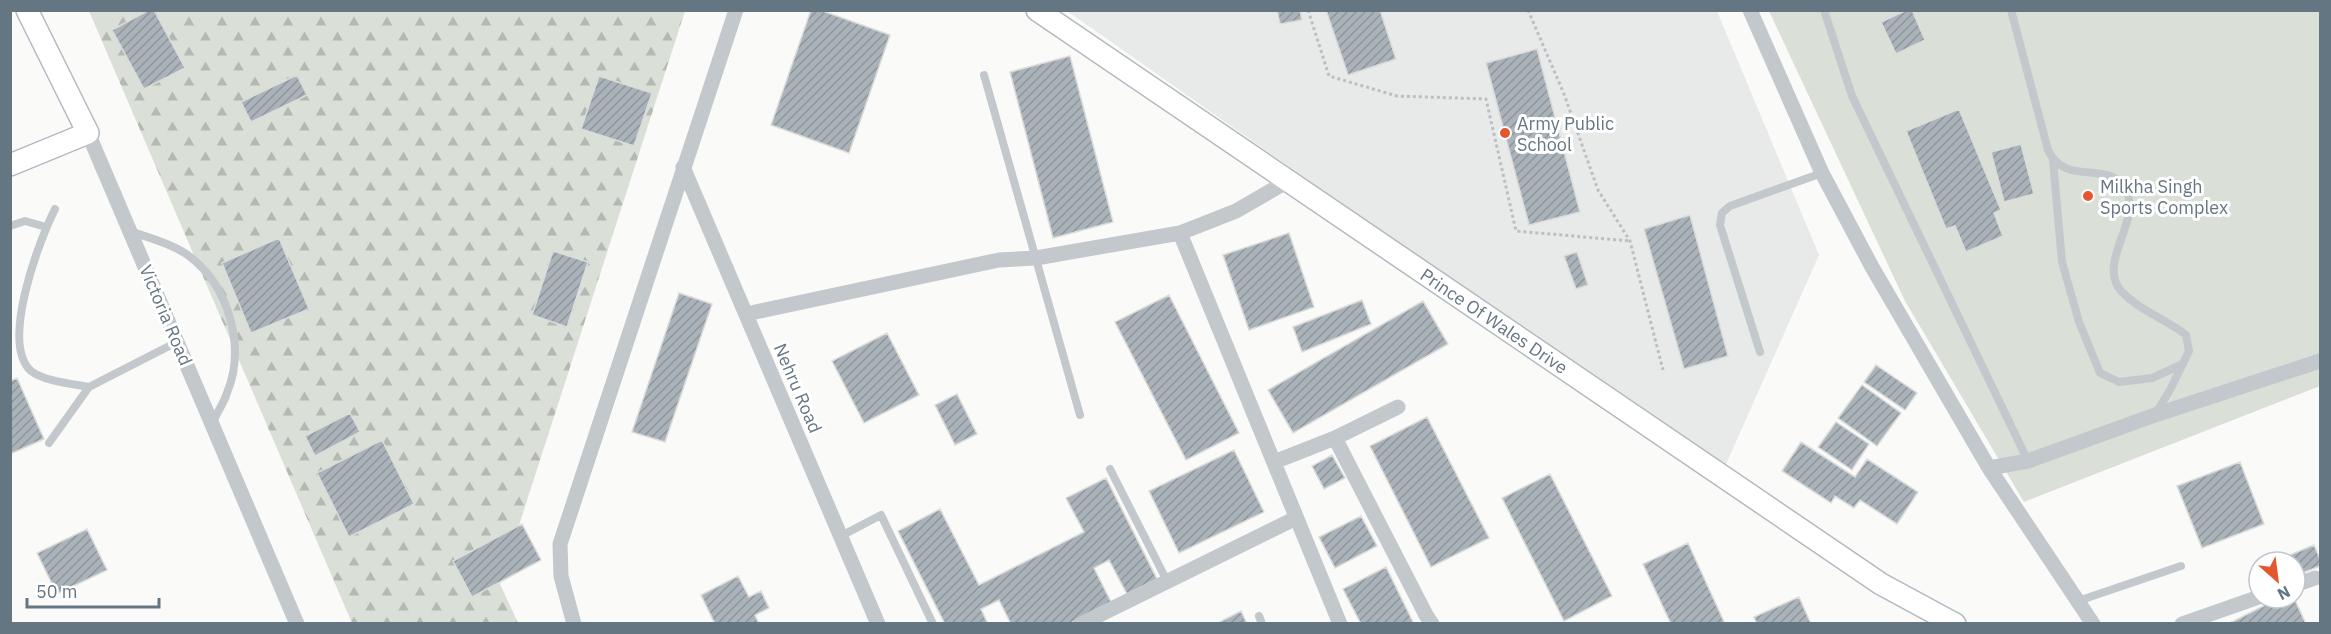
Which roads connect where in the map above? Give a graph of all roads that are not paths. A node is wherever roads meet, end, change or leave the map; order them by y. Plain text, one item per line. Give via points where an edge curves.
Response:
1 (27, 10) edge
2 (736, 10) edge
3 (1037, 10) edge
4 (1750, 10) edge
5 (1824, 10) edge
6 (2011, 10) edge
7 (984, 75) dead end
8 (88, 133) junction
9 (2053, 160) junction
10 (10, 165) edge
11 (683, 167) junction
12 (1822, 173) junction
13 (1288, 181) junction
14 (55, 208) dead end
15 (10, 226) edge
16 (46, 227) junction
17 (130, 231) junction
18 (1180, 233) junction
19 (1036, 258) junction
20 (746, 314) junction
21 (177, 342) junction
22 (1760, 352) dead end
23 (2320, 361) edge
24 (2183, 364) junction
25 (89, 387) junction
26 (1398, 407) dead end
27 (2155, 414) junction
28 (1080, 416) dead end
29 (212, 423) junction
30 (1335, 438) junction
31 (49, 443) dead end
32 (2028, 461) junction
33 (1274, 462) junction
34 (1110, 468) dead end
35 (1989, 468) junction
36 (1296, 518) junction
37 (841, 536) junction
38 (2181, 566) dead end
39 (2315, 578) dead end
40 (1167, 581) junction
41 (2307, 581) edge
42 (2078, 601) junction
43 (2247, 601) edge
44 (297, 624) edge
45 (574, 624) edge
46 (878, 624) edge
47 (933, 624) edge
48 (1081, 624) edge
49 (1340, 624) edge
50 (1432, 624) edge
51 (1955, 624) edge
52 (2093, 624) edge
53 (2182, 624) edge

1 - 8 main road, Victoria Road
2 - 11 street
3 - 13 main road, Prince Of Wales Drive
4 - 12 street
5 - 32 lane via 1852,96
6 - 9 lane
7 - 19 lane
8 - 10 main road
8 - 17 street, Victoria Road
9 - 24 lane via 2068,171 2101,173 2117,179 2127,192 2129,209 2113,269 2114,281 2146,310 2186,335 2189,351
9 - 24 lane via 2062,262 2079,322 2100,373 2119,382 2152,378
11 - 20 street, Nehru Road
11 - 45 street via 560,544 561,576
12 - 22 lane via 1730,206 1722,213 1720,225
12 - 35 street
13 - 18 street via 1236,210
13 - 51 main road, Prince Of Wales Drive via 1881,584
14 - 16 lane
15 - 16 lane via 25,221
16 - 25 lane via 21,305 22,360 32,372
17 - 21 street, Victoria Road
17 - 29 lane via 188,255 205,270 232,317 233,371 228,393
18 - 19 street
18 - 33 street
19 - 20 street via 999,260
19 - 28 lane
20 - 37 street, Nehru Road
21 - 25 lane
21 - 29 street, Victoria Road
23 - 27 street
24 - 27 lane
25 - 31 lane
26 - 30 street
27 - 32 street
29 - 44 street, Victoria Road
30 - 33 street
30 - 50 street
32 - 35 street
33 - 36 street
34 - 40 lane
35 - 42 street
36 - 40 street
36 - 49 street
37 - 46 street, Nehru Road
37 - 47 lane via 881,515
38 - 42 lane
39 - 41 street
40 - 48 street
42 - 52 street
43 - 53 street

